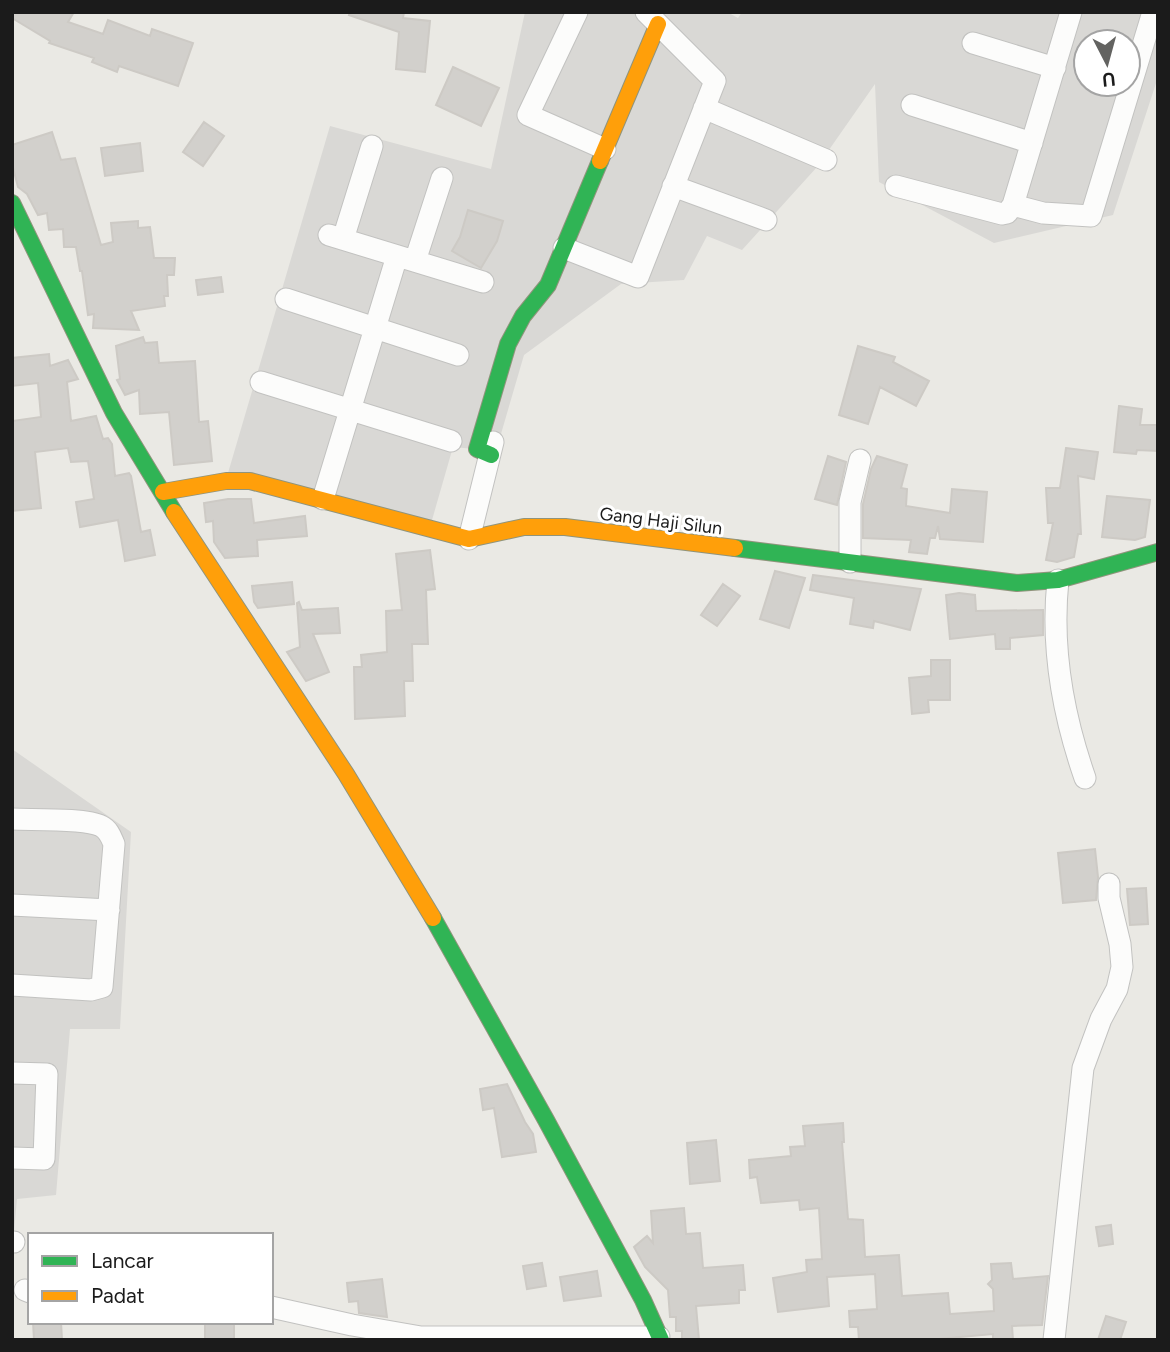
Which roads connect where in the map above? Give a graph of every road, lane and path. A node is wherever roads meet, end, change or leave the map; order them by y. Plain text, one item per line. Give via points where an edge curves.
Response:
1 (577, 12) edge
2 (1071, 12) edge
3 (1153, 12) edge
4 (652, 18) edge
5 (973, 43) dead end
6 (1055, 68) junction
7 (912, 105) dead end
8 (704, 108) junction
9 (1032, 144) junction
10 (372, 146) dead end
11 (605, 149) junction
12 (826, 160) dead end
13 (442, 178) dead end
14 (673, 186) junction
15 (896, 186) dead end
16 (12, 203) edge
17 (1013, 205) junction
18 (766, 220) dead end
19 (564, 248) junction
20 (406, 258) junction
21 (483, 282) dead end
22 (286, 299) dead end
23 (375, 329) junction
24 (508, 344) joint
25 (458, 355) dead end
26 (261, 383) dead end
27 (350, 409) junction
28 (451, 441) dead end
29 (860, 460) dead end
30 (163, 492) junction
31 (323, 499) junction
32 (469, 539) junction
33 (1158, 552) edge
34 (850, 562) junction
35 (1059, 580) junction
36 (1085, 778) dead end
37 (12, 819) edge
38 (1109, 884) dead end
39 (12, 905) edge
40 (109, 910) junction
41 (12, 985) edge
42 (12, 1073) edge
43 (12, 1158) edge
44 (273, 1307) edge
45 (660, 1338) edge
46 (1054, 1340) edge

1 - 11 street via 528,115
2 - 6 street
3 - 17 street via 1092,214 1057,215
4 - 8 street via 715,81
4 - 11 street
5 - 6 street
6 - 9 street
7 - 9 street
8 - 12 street
8 - 14 street
9 - 17 street
10 - 20 street via 336,237
11 - 19 street
13 - 20 street
14 - 18 street
14 - 19 street via 638,276
15 - 17 street via 1002,215
16 - 30 street via 124,429
19 - 24 street via 548,285
20 - 21 street
20 - 23 street
22 - 23 street
23 - 25 street
23 - 27 street
24 - 32 street via 491,455
26 - 27 street
27 - 28 street
27 - 31 street
29 - 34 street via 850,502
30 - 31 street, Gang Haji Silun via 237,480
30 - 45 street via 376,820 451,948
31 - 32 street, Gang Haji Silun
32 - 34 street, Gang Haji Silun via 524,527 565,527
33 - 35 street, Gang Haji Silun
34 - 35 street, Gang Haji Silun via 1017,583
35 - 36 street via 1057,648 1071,738
37 - 40 street via 85,823 109,833 114,845
38 - 46 street via 1122,967 1083,1068
39 - 40 street
40 - 41 street via 102,987
42 - 43 street via 47,1074 44,1159
44 - 45 street via 421,1337

